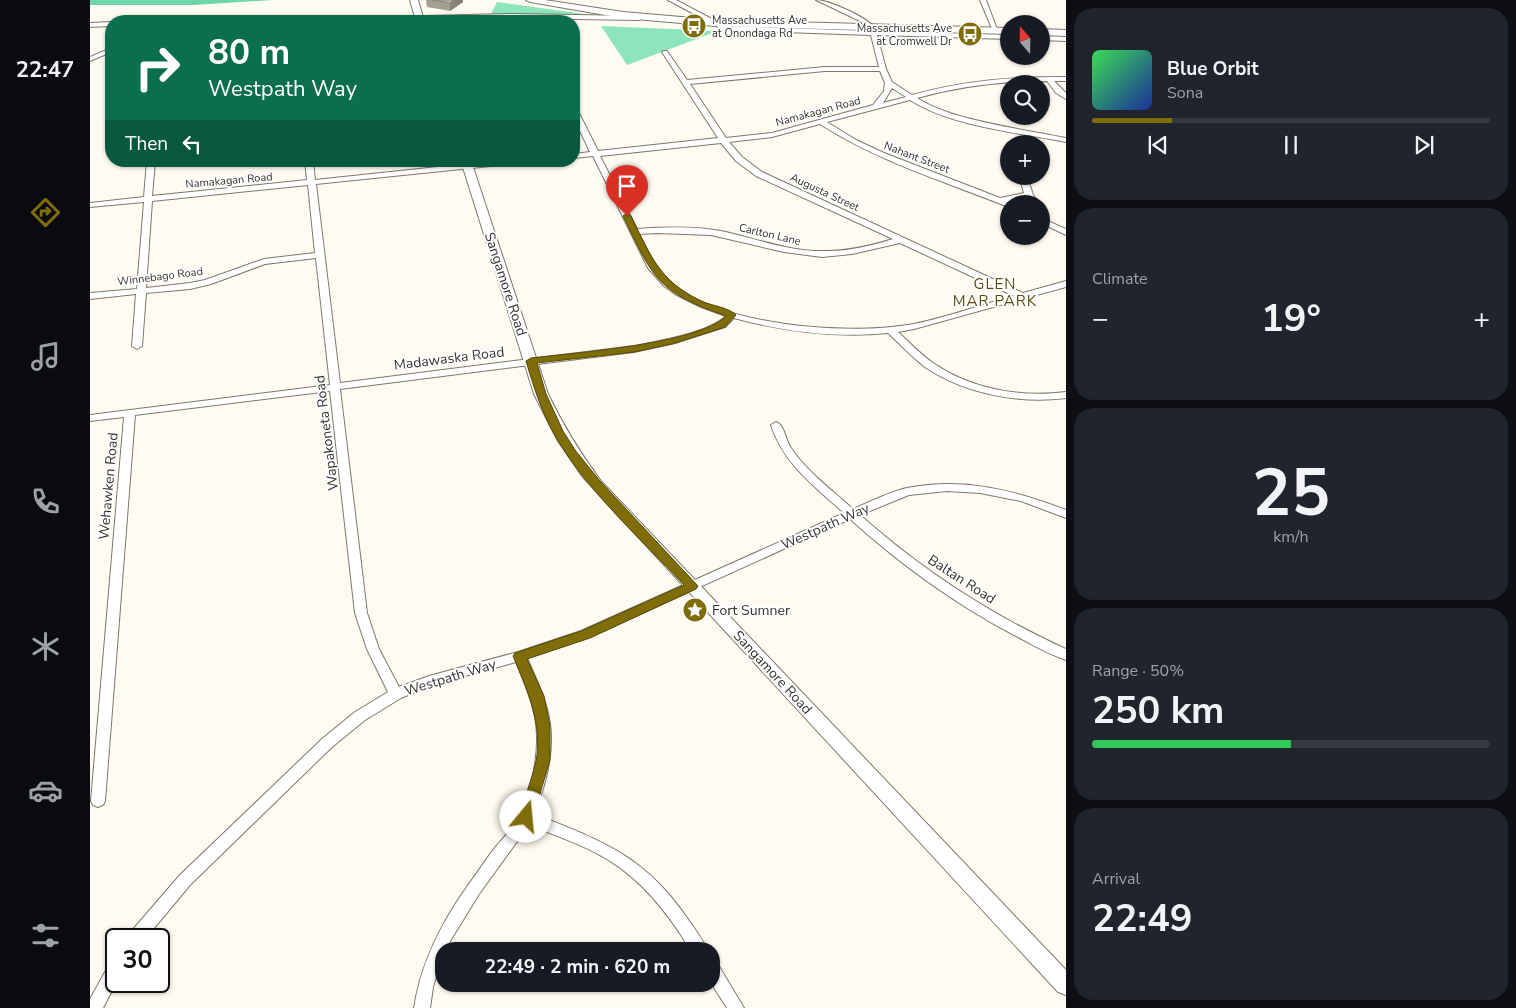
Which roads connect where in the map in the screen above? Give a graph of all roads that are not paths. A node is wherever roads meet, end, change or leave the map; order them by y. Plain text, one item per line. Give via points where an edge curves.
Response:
1 (414, 0) edge
2 (530, 0) edge
3 (671, 0) edge
4 (818, 0) edge
5 (983, 0) edge
6 (418, 15) edge
7 (580, 17) edge
8 (666, 19) junction
9 (716, 23) junction
10 (105, 24) edge
11 (90, 25) edge
12 (873, 30) junction
13 (996, 31) junction
14 (1000, 31) edge
15 (1050, 32) edge
16 (1066, 33) edge
17 (1000, 37) edge
18 (1050, 38) edge
19 (1066, 39) edge
20 (665, 52) dead end
21 (105, 53) edge
22 (90, 59) edge
23 (883, 69) junction
24 (1050, 79) edge
25 (1066, 79) edge
26 (1050, 80) edge
27 (684, 82) junction
28 (1000, 82) edge
29 (889, 83) junction
30 (1066, 97) edge
31 (912, 98) junction
32 (875, 108) junction
33 (580, 122) edge
34 (821, 122) junction
35 (1035, 134) joint
36 (1066, 140) edge
37 (724, 141) junction
38 (596, 154) junction
39 (580, 155) edge
40 (151, 167) edge
41 (310, 167) edge
42 (444, 167) edge
43 (468, 167) edge
44 (312, 184) junction
45 (1027, 185) edge
46 (1030, 195) edge
47 (148, 199) junction
48 (1000, 200) edge
49 (90, 205) edge
50 (1050, 221) edge
51 (1050, 224) edge
52 (1054, 226) junction
53 (635, 232) junction
54 (1066, 232) edge
55 (900, 240) junction
56 (320, 255) junction
57 (1066, 284) edge
58 (141, 290) junction
59 (90, 296) edge
60 (1022, 296) junction
61 (732, 315) junction
62 (891, 331) junction
63 (137, 346) dead end
64 (531, 361) junction
65 (335, 386) junction
66 (1066, 394) edge
67 (130, 413) junction
68 (90, 418) edge
69 (776, 425) dead end
70 (851, 514) junction
71 (1066, 514) edge
72 (692, 586) junction
73 (520, 656) junction
74 (1066, 656) edge
75 (396, 694) junction
76 (98, 801) dead end
77 (526, 817) junction
78 (144, 928) edge
79 (694, 942) edge
80 (720, 982) edge
81 (1066, 985) edge
82 (105, 988) edge
83 (94, 1008) edge
84 (422, 1008) edge
85 (736, 1008) edge

1 - 6 street
2 - 8 street
3 - 9 street
4 - 12 street via 862,20
5 - 13 street
7 - 8 street
8 - 9 street
9 - 12 street
10 - 11 street
12 - 13 street
12 - 17 street
12 - 23 street
13 - 14 street
15 - 16 street
18 - 19 street
20 - 27 street, Augusta Street
21 - 22 street
23 - 27 street via 826,69
23 - 29 street
24 - 25 street, Namakagan Road
26 - 30 street
27 - 37 street, Augusta Street
28 - 31 street, Namakagan Road via 977,83
29 - 31 street
29 - 32 street via 888,91
31 - 32 street, Namakagan Road
31 - 35 street via 954,116
32 - 34 street, Namakagan Road
33 - 38 street
34 - 37 street, Namakagan Road via 772,135
34 - 48 street, Nahant Street via 881,155
35 - 36 street
37 - 38 street, Namakagan Road
37 - 55 street, Augusta Street via 739,159 759,174
38 - 39 street, Namakagan Road
38 - 53 street
40 - 47 street
41 - 44 street, Wapakoneta Road
42 - 44 street, Namakagan Road
43 - 64 street, Sangamore Road
44 - 47 street, Namakagan Road
44 - 56 street, Wapakoneta Road
45 - 46 street
47 - 49 street, Namakagan Road
47 - 58 street
50 - 52 street
51 - 52 street
52 - 54 street
53 - 55 street, Carlton Lane via 702,231 790,251 820,254 854,252
53 - 61 street via 651,266 665,282 698,303
55 - 60 street, Augusta Street
56 - 58 street, Winnebago Road via 264,262 190,286
56 - 65 street, Wapakoneta Road
57 - 60 street
58 - 59 street, Winnebago Road
58 - 63 street
60 - 62 street
61 - 62 street via 813,332 854,334
61 - 64 street, Madawaska Road via 722,325 672,342
62 - 66 street via 929,365 956,379 1005,394 1034,397
64 - 65 street, Madawaska Road
64 - 72 street, Sangamore Road via 541,394 571,452 596,484
65 - 67 street, Madawaska Road
65 - 75 street, Wapakoneta Road via 361,613 373,649
67 - 68 street, Madawaska Road
67 - 76 street, Wehawken Road
69 - 70 street, Baltan Road via 796,464
70 - 71 street, Westpath Way via 907,492 947,488 980,489 1023,498
70 - 72 street, Westpath Way
70 - 74 street, Baltan Road via 943,586
72 - 73 street, Westpath Way via 585,634
72 - 81 street, Sangamore Road
73 - 75 street, Westpath Way via 429,681
73 - 77 street via 537,696 543,726 543,760
75 - 78 street, Westpath Way via 360,716 327,743 185,880
77 - 79 street via 596,846 627,864 679,917
77 - 84 street via 462,905 439,945
80 - 85 street
82 - 83 street

